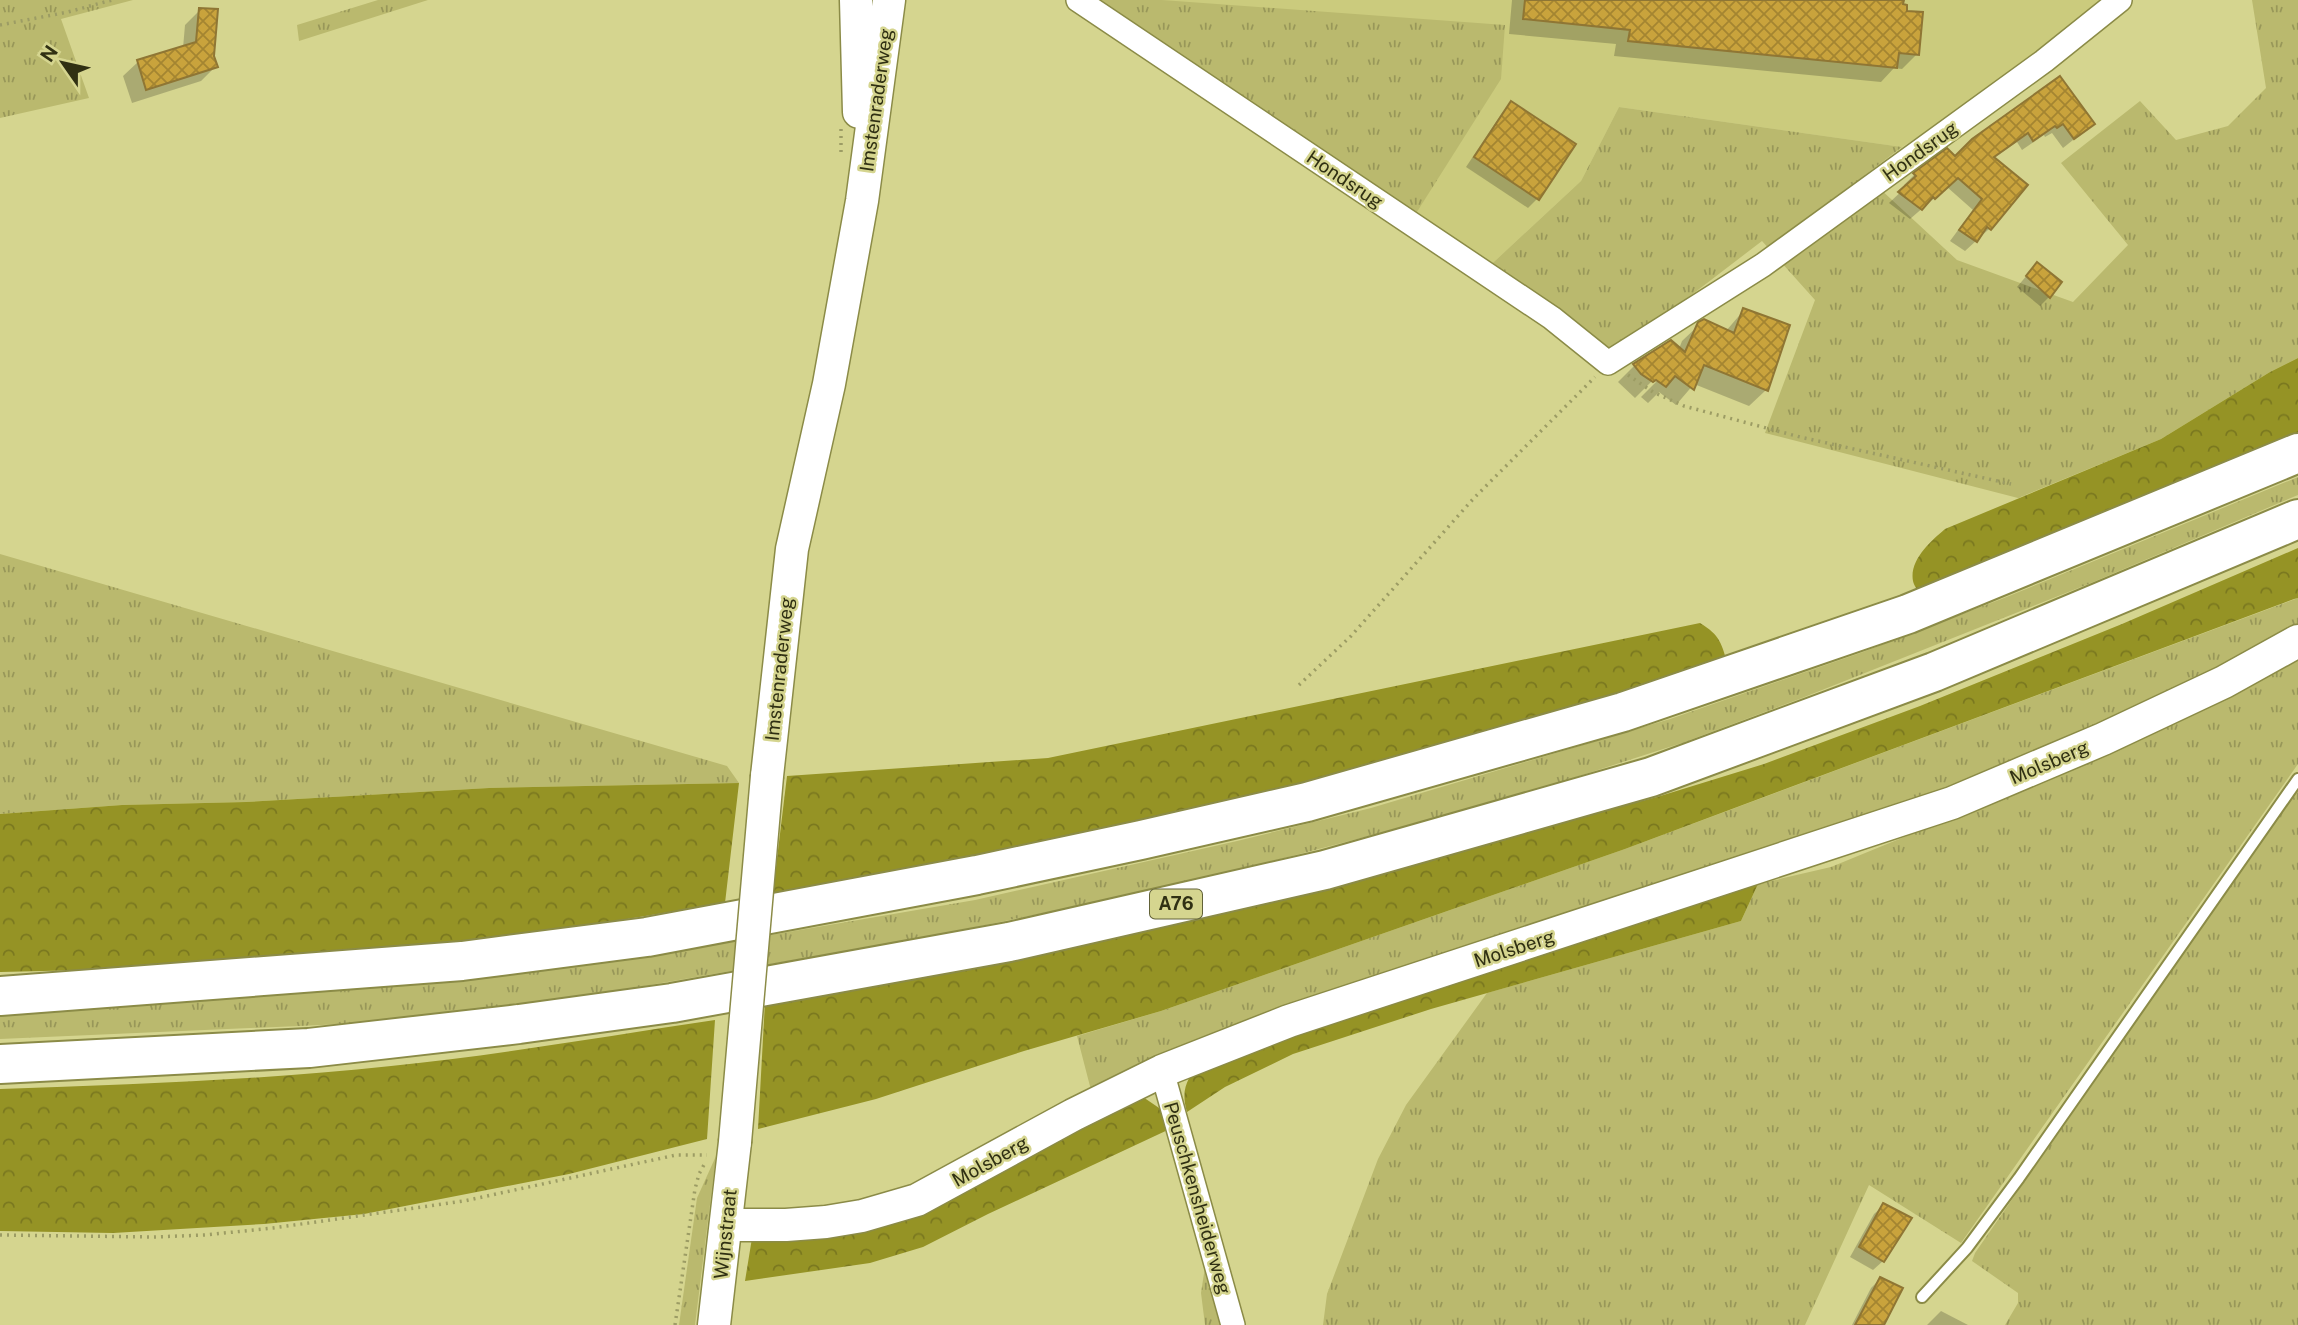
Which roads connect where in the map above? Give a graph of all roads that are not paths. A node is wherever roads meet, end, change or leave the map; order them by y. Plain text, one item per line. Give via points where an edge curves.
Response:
1 (856, 0) edge
2 (889, 0) edge
3 (1078, 0) edge
4 (2120, 0) edge
5 (862, 201) junction
6 (2298, 453) edge
7 (2298, 519) edge
8 (2298, 640) edge
9 (2298, 779) edge
10 (0, 996) edge
11 (0, 1064) edge
12 (1162, 1071) junction
13 (724, 1148) joint
14 (726, 1225) junction
15 (1922, 1297) dead end
16 (714, 1325) edge
17 (1233, 1325) edge

1 - 5 street, Imstenraderweg
2 - 5 street, Imstenraderweg
3 - 4 street, Hondsrug via 1552,318 1608,363 1763,265 2045,61
5 - 13 street, Imstenraderweg, bridge via 829,384 792,549
6 - 10 highway via 1908,614 1623,712 1307,802 977,875 647,937 462,961
7 - 11 highway, A76 via 1934,672 1651,776 1325,870 1009,942 672,1003 309,1048
8 - 12 street, Molsberg via 2224,682 1952,803 1289,1021
9 - 15 lane via 2019,1178 1967,1248
12 - 14 street, Molsberg via 918,1200 826,1222
12 - 17 street, Peuschkensheiderweg
13 - 14 street, Wijnstraat
14 - 16 street, Wijnstraat

